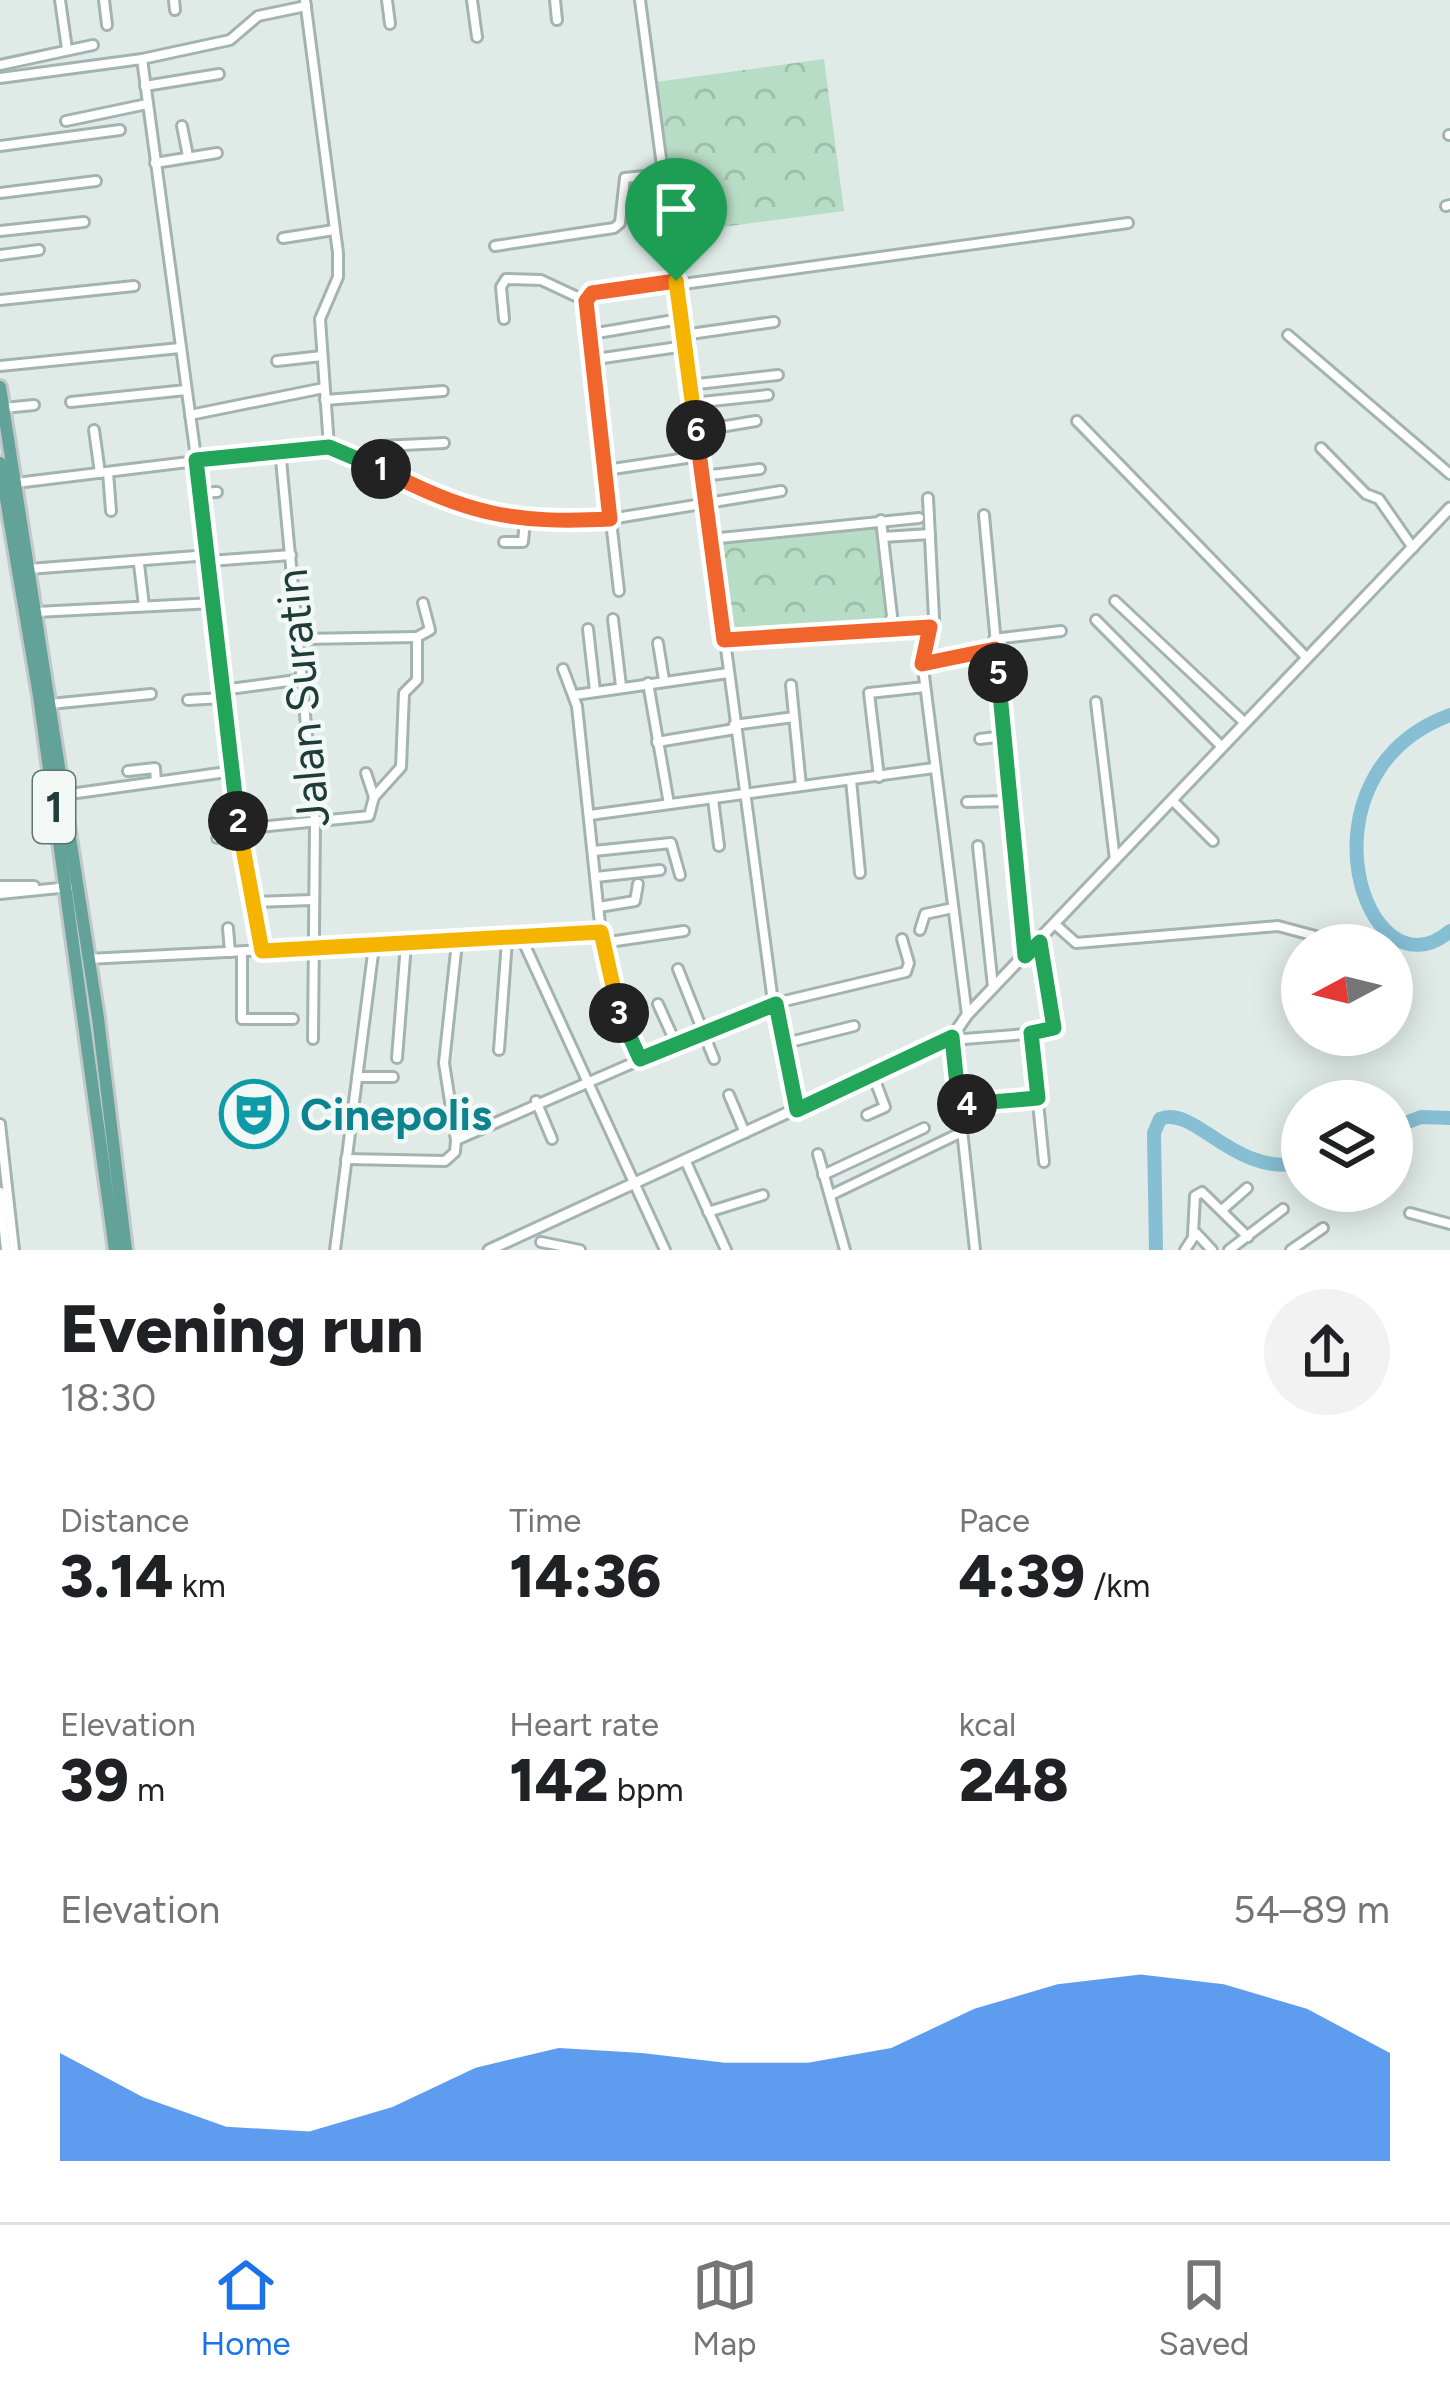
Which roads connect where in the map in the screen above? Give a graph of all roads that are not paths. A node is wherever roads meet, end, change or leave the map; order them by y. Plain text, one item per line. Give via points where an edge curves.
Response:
1 (60, 0) edge
2 (104, 0) edge
3 (387, 0) edge
4 (472, 0) edge
5 (555, 0) edge
6 (640, 0) edge
7 (306, 3) edge
8 (557, 20) dead end
9 (390, 24) dead end
10 (107, 25) dead end
11 (477, 37) dead end
12 (93, 45) dead end
13 (67, 49) junction
14 (142, 59) junction
15 (0, 65) edge
16 (219, 74) dead end
17 (0, 78) edge
18 (146, 86) junction
19 (147, 104) junction
20 (66, 121) dead end
21 (182, 126) dead end
22 (120, 130) dead end
23 (0, 146) edge
24 (218, 153) dead end
25 (188, 156) junction
26 (155, 163) junction
27 (663, 174) junction
28 (96, 181) dead end
29 (0, 193) edge
30 (84, 222) dead end
31 (1128, 223) dead end
32 (334, 230) junction
33 (0, 231) edge
34 (283, 238) dead end
35 (495, 246) dead end
36 (39, 250) dead end
37 (0, 255) edge
38 (676, 283) junction
39 (134, 286) dead end
40 (0, 300) edge
41 (586, 301) junction
42 (504, 319) dead end
43 (680, 319) junction
44 (774, 322) dead end
45 (591, 334) junction
46 (683, 335) junction
47 (1288, 335) dead end
48 (685, 346) junction
49 (180, 348) junction
50 (322, 356) junction
51 (596, 359) junction
52 (278, 361) dead end
53 (0, 365) edge
54 (778, 375) dead end
55 (689, 385) junction
56 (0, 386) edge
57 (325, 388) junction
58 (186, 390) junction
59 (443, 392) dead end
60 (768, 395) dead end
61 (326, 400) junction
62 (70, 402) dead end
63 (692, 404) junction
64 (34, 405) dead end
65 (4, 408) junction
66 (190, 415) junction
67 (756, 421) dead end
68 (1077, 421) dead end
69 (94, 430) dead end
70 (696, 431) junction
71 (444, 443) dead end
72 (329, 447) junction
73 (1321, 448) dead end
74 (280, 449) junction
75 (700, 456) junction
76 (196, 460) junction
77 (368, 462) junction
78 (0, 463) edge
79 (760, 469) dead end
80 (606, 470) junction
81 (104, 472) junction
82 (1450, 474) edge
83 (703, 476) junction
84 (6, 484) edge
85 (781, 491) dead end
86 (217, 493) dead end
87 (200, 494) junction
88 (928, 497) dead end
89 (705, 501) junction
90 (1450, 508) edge
91 (111, 511) dead end
92 (984, 515) dead end
93 (919, 518) dead end
94 (610, 519) junction
95 (525, 520) junction
96 (881, 520) junction
97 (930, 534) junction
98 (883, 537) junction
99 (710, 538) junction
100 (504, 542) dead end
101 (7, 543) edge
102 (1413, 548) junction
103 (291, 555) junction
104 (209, 558) junction
105 (139, 564) dead end
106 (28, 569) junction
107 (619, 591) dead end
108 (1115, 601) dead end
109 (214, 603) junction
110 (423, 603) dead end
111 (144, 606) junction
112 (36, 612) junction
113 (613, 619) dead end
114 (1096, 620) dead end
115 (887, 627) junction
116 (930, 627) junction
117 (588, 629) dead end
118 (1061, 632) dead end
119 (418, 637) junction
120 (301, 639) junction
121 (724, 640) junction
122 (658, 644) dead end
123 (994, 644) junction
124 (1306, 658) junction
125 (922, 664) junction
126 (563, 669) dead end
127 (728, 673) junction
128 (304, 679) junction
129 (664, 680) junction
130 (648, 683) junction
131 (791, 685) dead end
132 (621, 686) junction
133 (925, 686) junction
134 (595, 691) junction
135 (152, 694) dead end
136 (222, 694) junction
137 (574, 695) junction
138 (188, 700) dead end
139 (1096, 702) dead end
140 (49, 704) junction
141 (794, 717) junction
142 (1245, 723) junction
143 (735, 727) junction
144 (1004, 736) junction
145 (980, 739) dead end
146 (657, 742) junction
147 (1222, 748) junction
148 (934, 768) junction
149 (128, 771) dead end
150 (234, 771) junction
151 (366, 772) dead end
152 (879, 777) junction
153 (851, 780) junction
154 (156, 782) junction
155 (801, 787) junction
156 (58, 795) junction
157 (744, 795) junction
158 (374, 797) junction
159 (713, 799) junction
160 (1009, 801) junction
161 (1173, 801) junction
162 (967, 802) dead end
163 (669, 804) junction
164 (237, 812) junction
165 (218, 813) dead end
166 (590, 815) junction
167 (315, 821) junction
168 (239, 832) junction
169 (217, 838) dead end
170 (1213, 841) dead end
171 (719, 846) dead end
172 (978, 847) dead end
173 (594, 851) junction
174 (1116, 862) junction
175 (661, 870) dead end
176 (860, 873) dead end
177 (680, 875) dead end
178 (596, 878) junction
179 (638, 884) dead end
180 (71, 886) junction
181 (0, 890) edge
182 (314, 900) junction
183 (252, 902) junction
184 (599, 907) junction
185 (953, 908) junction
186 (1056, 925) junction
187 (1281, 927) edge
188 (228, 928) dead end
189 (920, 930) dead end
190 (684, 931) dead end
191 (602, 938) junction
192 (522, 939) junction
193 (507, 940) junction
194 (902, 940) dead end
195 (457, 942) junction
196 (1040, 942) junction
197 (406, 944) junction
198 (374, 946) junction
199 (315, 947) junction
200 (262, 951) junction
201 (230, 952) junction
202 (242, 952) junction
203 (1025, 956) junction
204 (82, 959) junction
205 (678, 968) dead end
206 (993, 987) junction
207 (774, 1003) junction
208 (658, 1004) dead end
209 (967, 1015) junction
210 (293, 1019) dead end
211 (854, 1026) dead end
212 (706, 1031) junction
213 (1031, 1033) junction
214 (952, 1038) junction
215 (313, 1039) dead end
216 (676, 1044) junction
217 (782, 1045) junction
218 (499, 1050) dead end
219 (398, 1058) dead end
220 (640, 1059) junction
221 (714, 1059) dead end
222 (873, 1075) junction
223 (357, 1077) junction
224 (393, 1077) dead end
225 (588, 1082) junction
226 (729, 1095) dead end
227 (1038, 1098) junction
228 (536, 1101) junction
229 (959, 1105) junction
230 (797, 1110) junction
231 (867, 1115) dead end
232 (0, 1124) edge
233 (107, 1128) junction
234 (924, 1128) dead end
235 (962, 1132) junction
236 (746, 1135) junction
237 (552, 1139) dead end
238 (456, 1141) junction
239 (818, 1154) dead end
240 (346, 1159) junction
241 (686, 1162) junction
242 (1044, 1162) dead end
243 (823, 1174) junction
244 (636, 1185) junction
245 (1246, 1188) dead end
246 (0, 1192) edge
247 (831, 1195) junction
248 (763, 1196) dead end
249 (1222, 1210) junction
250 (1281, 1211) edge
251 (708, 1212) junction
252 (1410, 1214) dead end
253 (1450, 1224) edge
254 (1323, 1228) dead end
255 (1193, 1234) junction
256 (1248, 1237) junction
257 (540, 1241) edge
258 (10, 1250) edge
259 (115, 1250) edge
260 (126, 1250) edge
261 (335, 1250) edge
262 (489, 1250) edge
263 (580, 1250) edge
264 (665, 1250) edge
265 (726, 1250) edge
266 (845, 1250) edge
267 (975, 1250) edge
268 (1185, 1250) edge
269 (1213, 1250) edge
270 (1229, 1250) edge
271 (1291, 1250) edge

1 - 13 street
2 - 10 street
3 - 9 street
4 - 11 street
5 - 8 street
6 - 27 street
7 - 14 street via 258,16 230,40
7 - 32 street
12 - 13 street
13 - 15 street
14 - 17 street
14 - 18 street
16 - 18 street
18 - 19 street
19 - 20 street
19 - 26 street
21 - 25 street
22 - 23 street
24 - 25 street
25 - 26 street
26 - 49 street
27 - 35 street via 625,178 614,228
27 - 38 street
28 - 29 street
30 - 33 street
31 - 38 street
32 - 34 street
32 - 50 street via 339,271 320,319
36 - 37 street
38 - 41 street via 592,293
38 - 43 street
39 - 40 street
41 - 42 street via 541,280 506,279
41 - 45 street
43 - 45 street
43 - 46 street
44 - 46 street
45 - 51 street
46 - 48 street
47 - 82 street
48 - 51 street
48 - 55 street
49 - 53 street
49 - 58 street
50 - 52 street
50 - 57 street
51 - 80 street
54 - 55 street
55 - 63 street
56 - 65 main road, 1
57 - 61 street
57 - 66 street
58 - 62 street
58 - 66 street
59 - 61 street
60 - 63 street
61 - 72 street
63 - 70 street
64 - 65 street
65 - 84 main road, 1
66 - 76 street
67 - 70 street
68 - 124 street
69 - 81 street
70 - 75 street
71 - 77 street via 381,446
72 - 74 street
72 - 77 street
73 - 102 street via 1379,499
74 - 76 street
74 - 103 street, Jalan Suratin
75 - 80 street
75 - 83 street
76 - 81 street
76 - 87 street
77 - 95 street via 450,504
78 - 84 main road, 1
79 - 83 street
80 - 94 street
81 - 84 street
81 - 91 street
83 - 89 street
84 - 101 main road, 1
84 - 106 main road, 1
85 - 89 street
86 - 87 street
87 - 104 street
88 - 97 street
89 - 94 street
89 - 99 street
90 - 102 street
92 - 123 street
93 - 96 street
94 - 95 street
94 - 107 street
95 - 100 street via 523,542
96 - 98 street
96 - 99 street
97 - 98 street
97 - 116 street
98 - 115 street
99 - 121 street
101 - 156 main road, 1
102 - 124 street
103 - 104 street
103 - 120 street, Jalan Suratin
104 - 106 street
104 - 109 street
105 - 111 street
106 - 112 main road, 1
108 - 142 street
109 - 111 street
109 - 136 street
110 - 119 street via 430,630
111 - 112 street
112 - 140 main road, 1
113 - 132 street
114 - 147 street
115 - 116 street
115 - 121 street
116 - 125 street
117 - 134 street
118 - 123 street
119 - 120 street
119 - 158 street via 417,680 404,693 401,766
120 - 128 street, Jalan Suratin
121 - 127 street
122 - 129 street
123 - 125 street
123 - 144 street
124 - 142 street
125 - 133 street
126 - 137 street
127 - 129 street
127 - 143 street
128 - 136 street
128 - 167 street, Jalan Suratin
129 - 130 street
130 - 132 street
130 - 146 street
131 - 141 street
132 - 134 street
133 - 148 street
133 - 152 street via 868,693
134 - 137 street
135 - 140 street
136 - 138 street
136 - 150 street
137 - 166 street
139 - 174 street
140 - 156 main road, 1
141 - 143 street
141 - 155 street
142 - 147 street
143 - 146 street
143 - 157 street
144 - 145 street
144 - 160 street
146 - 163 street
147 - 161 street
148 - 152 street
148 - 185 street
149 - 154 street via 154,768
150 - 154 street
150 - 164 street
151 - 158 street
152 - 153 street
153 - 155 street
153 - 176 street
154 - 156 street
155 - 157 street
156 - 180 main road, 1
157 - 159 street
157 - 207 street
158 - 167 street via 366,818
159 - 163 street
159 - 171 street
160 - 162 street
160 - 203 street
161 - 170 street
161 - 174 street
163 - 166 street
164 - 165 street
164 - 168 street
166 - 173 street
167 - 168 street
167 - 182 street, Jalan Suratin
168 - 169 street
168 - 183 street
172 - 206 street
173 - 177 street via 671,843
173 - 178 street
174 - 186 street
175 - 178 street
178 - 184 street
179 - 184 street via 635,901
180 - 181 street
180 - 204 main road, 1
182 - 183 street
182 - 199 street, Jalan Suratin
183 - 200 street
184 - 191 street
185 - 189 street via 925,914
185 - 209 street
186 - 187 street via 1076,943
186 - 196 street
188 - 201 street
190 - 191 street
191 - 192 street
191 - 220 street
192 - 193 street
192 - 225 street
193 - 195 street
193 - 218 street
194 - 207 street via 906,972
195 - 197 street
195 - 238 street via 443,1075
196 - 203 street
196 - 213 street via 1054,1028
197 - 198 street
197 - 219 street
198 - 199 street
198 - 223 street
199 - 200 street
199 - 215 street, Jalan Suratin
200 - 202 street
201 - 202 street
201 - 204 street
202 - 210 street via 242,1019
203 - 206 street
204 - 233 main road, 1
205 - 212 street
206 - 209 street
207 - 212 street
207 - 217 street
208 - 216 street
209 - 214 street
211 - 217 street
212 - 216 street
212 - 221 street
213 - 214 street
213 - 227 street
214 - 222 street
214 - 229 street
216 - 220 street
217 - 230 street
220 - 225 street
222 - 230 street
222 - 231 street via 884,1107
223 - 224 street
223 - 240 street
225 - 228 street
225 - 244 street
226 - 236 street
227 - 229 street
227 - 242 street
228 - 237 street
228 - 238 street
229 - 235 street
230 - 236 street
232 - 258 street
233 - 259 main road, 1
233 - 260 main road, 1
234 - 243 street
235 - 247 street
235 - 267 street
236 - 241 street
238 - 240 street via 451,1157 436,1163
239 - 243 street
240 - 261 street
241 - 244 street
241 - 251 street
243 - 247 street
244 - 257 street
244 - 264 street
245 - 249 street
246 - 258 street
247 - 266 street
248 - 251 street
249 - 255 street via 1197,1193
249 - 256 street
250 - 256 street
251 - 265 street
252 - 253 street
254 - 271 street
255 - 268 street
255 - 269 street
256 - 270 street
257 - 262 street
257 - 263 street

